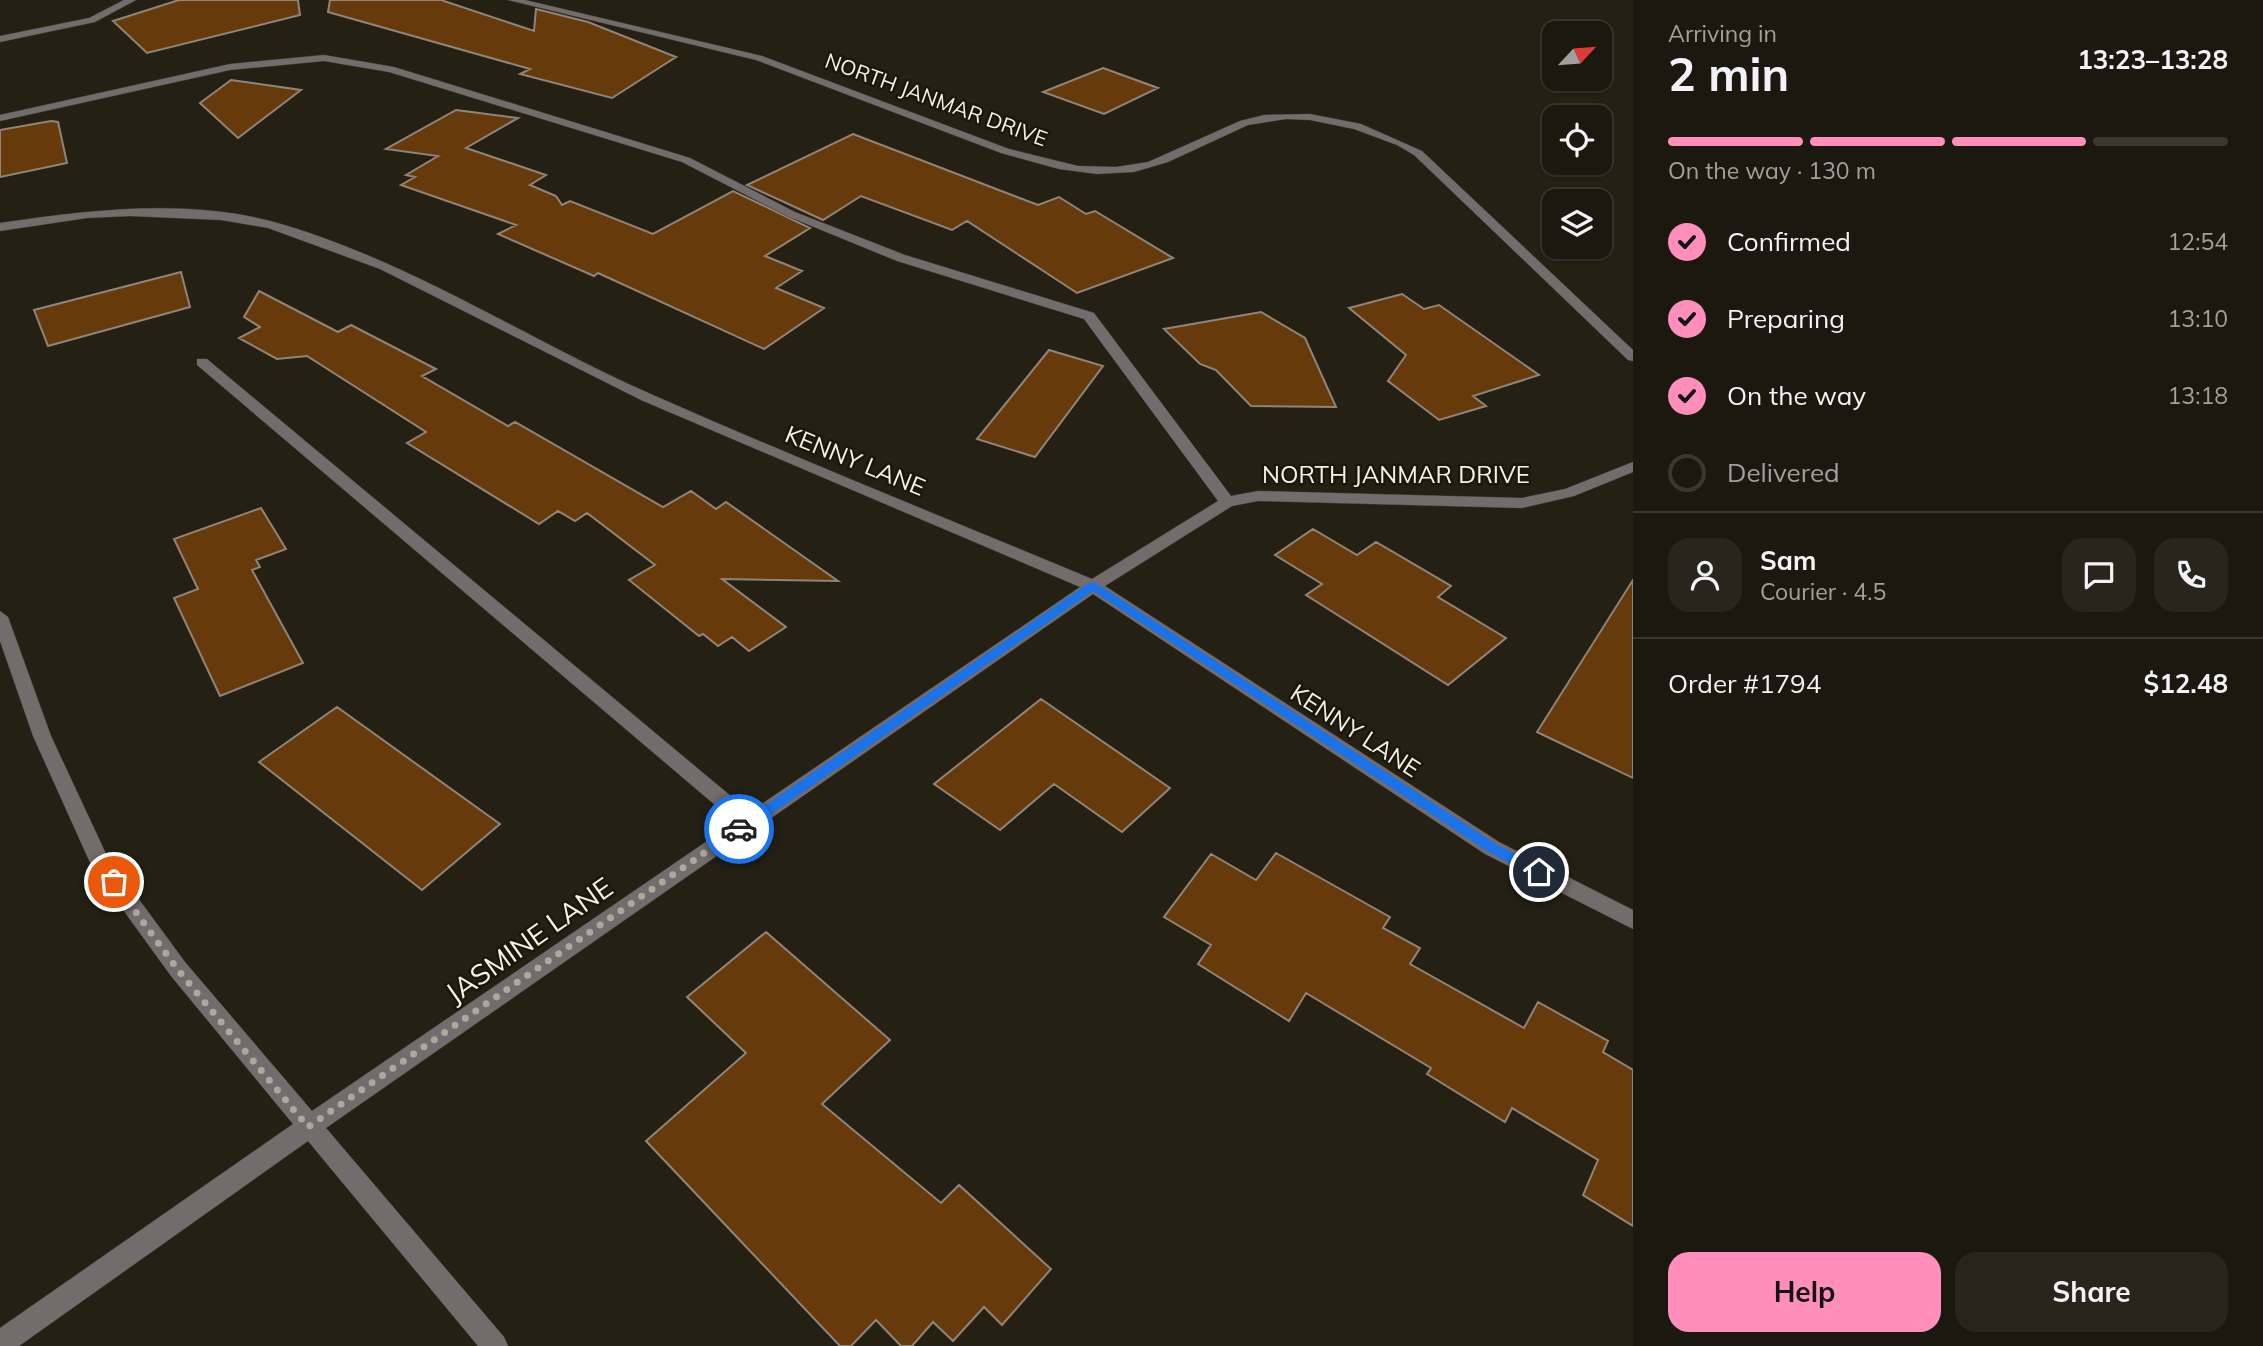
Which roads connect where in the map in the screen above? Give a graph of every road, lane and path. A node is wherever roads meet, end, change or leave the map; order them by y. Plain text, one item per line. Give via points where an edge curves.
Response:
1 (131, 0) edge
2 (513, 0) edge
3 (0, 39) edge
4 (0, 118) edge
5 (0, 227) edge
6 (1633, 358) edge
7 (202, 362) dead end
8 (1633, 467) edge
9 (1227, 502) junction
10 (1093, 586) junction
11 (0, 617) edge
12 (749, 823) junction
13 (1633, 920) edge
14 (308, 1127) junction
15 (0, 1345) edge
16 (495, 1346) edge

1 - 3 street via 92,20
2 - 6 street, NORTH JANMAR DRIVE via 759,58 1027,159 1071,168 1113,170 1151,164 1246,122 1269,118 1303,118 1364,129 1418,153
4 - 9 street via 230,67 324,58 390,69 686,160 791,214 901,258 1089,316
5 - 10 street, KENNY LANE via 87,214 177,212 271,225 339,247 646,397
7 - 12 street
8 - 9 street, NORTH JANMAR DRIVE via 1569,493 1522,503 1258,496
9 - 10 street, NORTH JANMAR DRIVE
10 - 12 street, JASMINE LANE
10 - 13 street, KENNY LANE via 1492,848
11 - 14 street via 42,736 99,861 178,970
12 - 14 street, JASMINE LANE
14 - 15 street, JASMINE LANE
14 - 16 street

